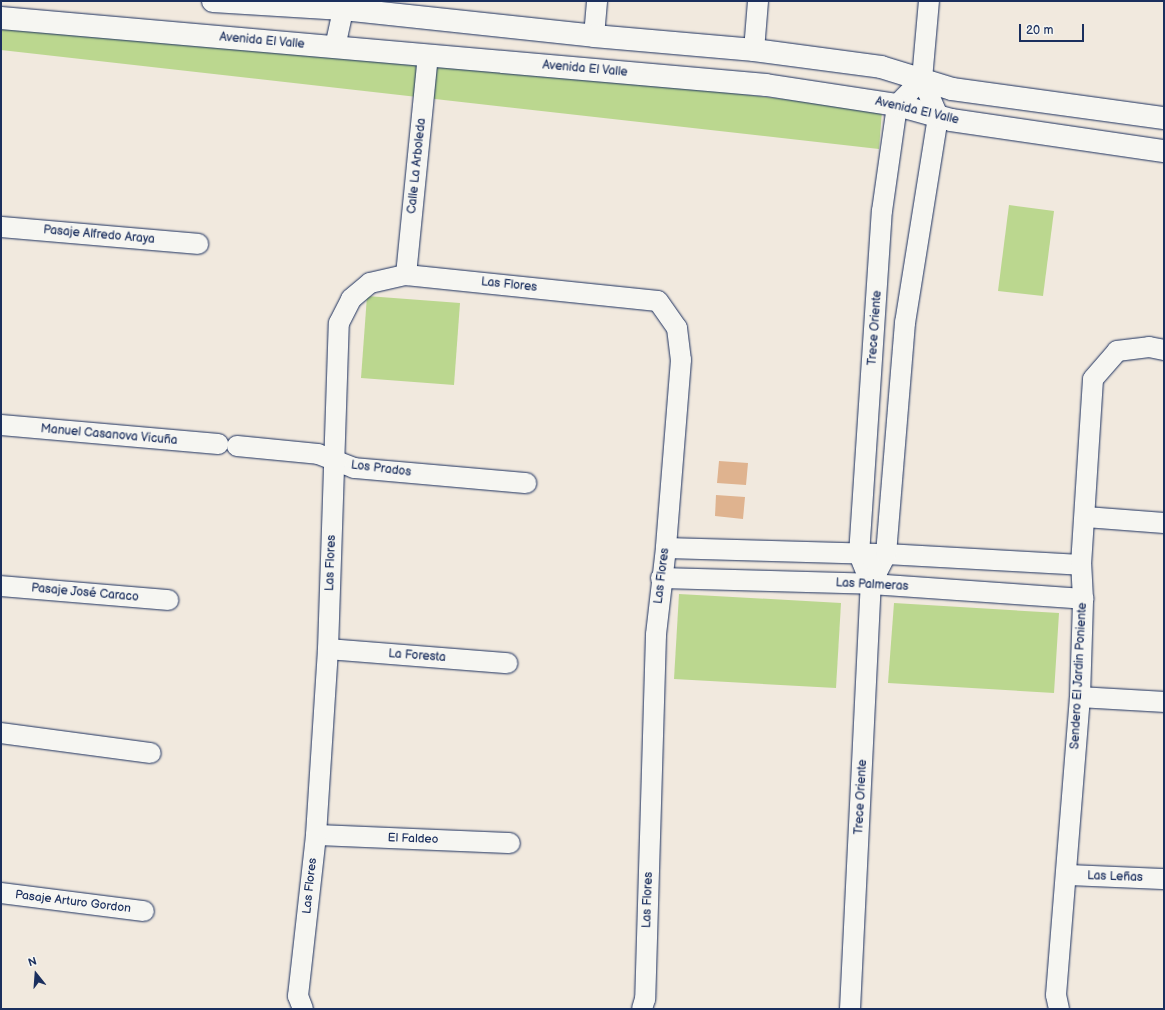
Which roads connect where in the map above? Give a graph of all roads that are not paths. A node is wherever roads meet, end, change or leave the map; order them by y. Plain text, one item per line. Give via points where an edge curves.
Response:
1 (213, 1) edge
2 (597, 1) edge
3 (758, 1) edge
4 (929, 1) edge
5 (344, 5) edge
6 (1, 18) edge
7 (594, 36) junction
8 (335, 47) junction
9 (754, 50) junction
10 (428, 56) junction
11 (922, 79) junction
12 (897, 105) junction
13 (938, 116) junction
14 (1164, 118) edge
15 (1164, 151) edge
16 (1, 227) edge
17 (198, 244) dead end
18 (406, 275) junction
19 (1164, 350) edge
20 (1, 425) edge
21 (228, 445) joint
22 (334, 460) junction
23 (526, 483) dead end
24 (1086, 517) junction
25 (1164, 523) edge
26 (666, 548) junction
27 (886, 554) junction
28 (859, 555) junction
29 (1081, 565) junction
30 (661, 578) junction
31 (871, 584) junction
32 (1, 586) edge
33 (1083, 599) junction
34 (168, 600) dead end
35 (328, 649) junction
36 (506, 663) dead end
37 (1080, 697) junction
38 (1164, 702) edge
39 (1, 733) edge
40 (151, 753) dead end
41 (316, 835) junction
42 (510, 843) dead end
43 (1067, 875) junction
44 (1164, 879) edge
45 (1, 893) edge
46 (144, 911) dead end
47 (298, 1004) edge
48 (642, 1009) edge
49 (850, 1009) edge
50 (1059, 1009) edge

1 - 5 street
2 - 7 street
3 - 9 street
4 - 11 street
5 - 7 street
5 - 8 street
6 - 8 street, Avenida El Valle
7 - 9 street
8 - 10 street, Avenida El Valle
9 - 11 street via 881,67
10 - 12 street, Avenida El Valle via 766,85
10 - 18 street, Calle La Arboleda
11 - 12 street
11 - 13 street
11 - 14 street via 952,89
12 - 13 street, Avenida El Valle
12 - 28 street, Trece Oriente via 882,211
13 - 15 street, Avenida El Valle
13 - 27 street, Trece Oriente via 905,323
16 - 17 street, Pasaje Alfredo Araya
18 - 22 street, Las Flores via 370,283 351,299 339,323
18 - 26 street, Las Flores via 658,302 677,328 681,360
19 - 24 street, Sendero El Jardin Poniente via 1149,347 1116,351 1093,379
20 - 21 street, Manuel Casanova Vicuña
21 - 22 street, Los Prados via 318,454
22 - 23 street, Los Prados via 354,468
22 - 35 street, Las Flores
24 - 25 street
24 - 29 street, Sendero El Jardin Poniente
26 - 28 street
26 - 30 street, Las Flores
27 - 28 street
27 - 29 street
27 - 31 street, Trece Oriente
28 - 31 street, Trece Oriente
29 - 33 street, Sendero El Jardin Poniente
30 - 31 street, Las Palmeras
30 - 48 street, Las Flores via 656,635 645,999
31 - 33 street, Las Palmeras
31 - 49 street, Trece Oriente
32 - 34 street, Pasaje José Caraco
33 - 37 street, Sendero El Jardin Poniente
35 - 36 street, La Foresta
35 - 41 street, Las Flores
37 - 38 street
37 - 43 street, Sendero El Jardin Poniente
39 - 40 street
41 - 42 street, El Faldeo
41 - 47 street, Las Flores
43 - 44 street, Las Leñas
43 - 50 street, Sendero El Jardin Poniente via 1056,995
45 - 46 street, Pasaje Arturo Gordon

